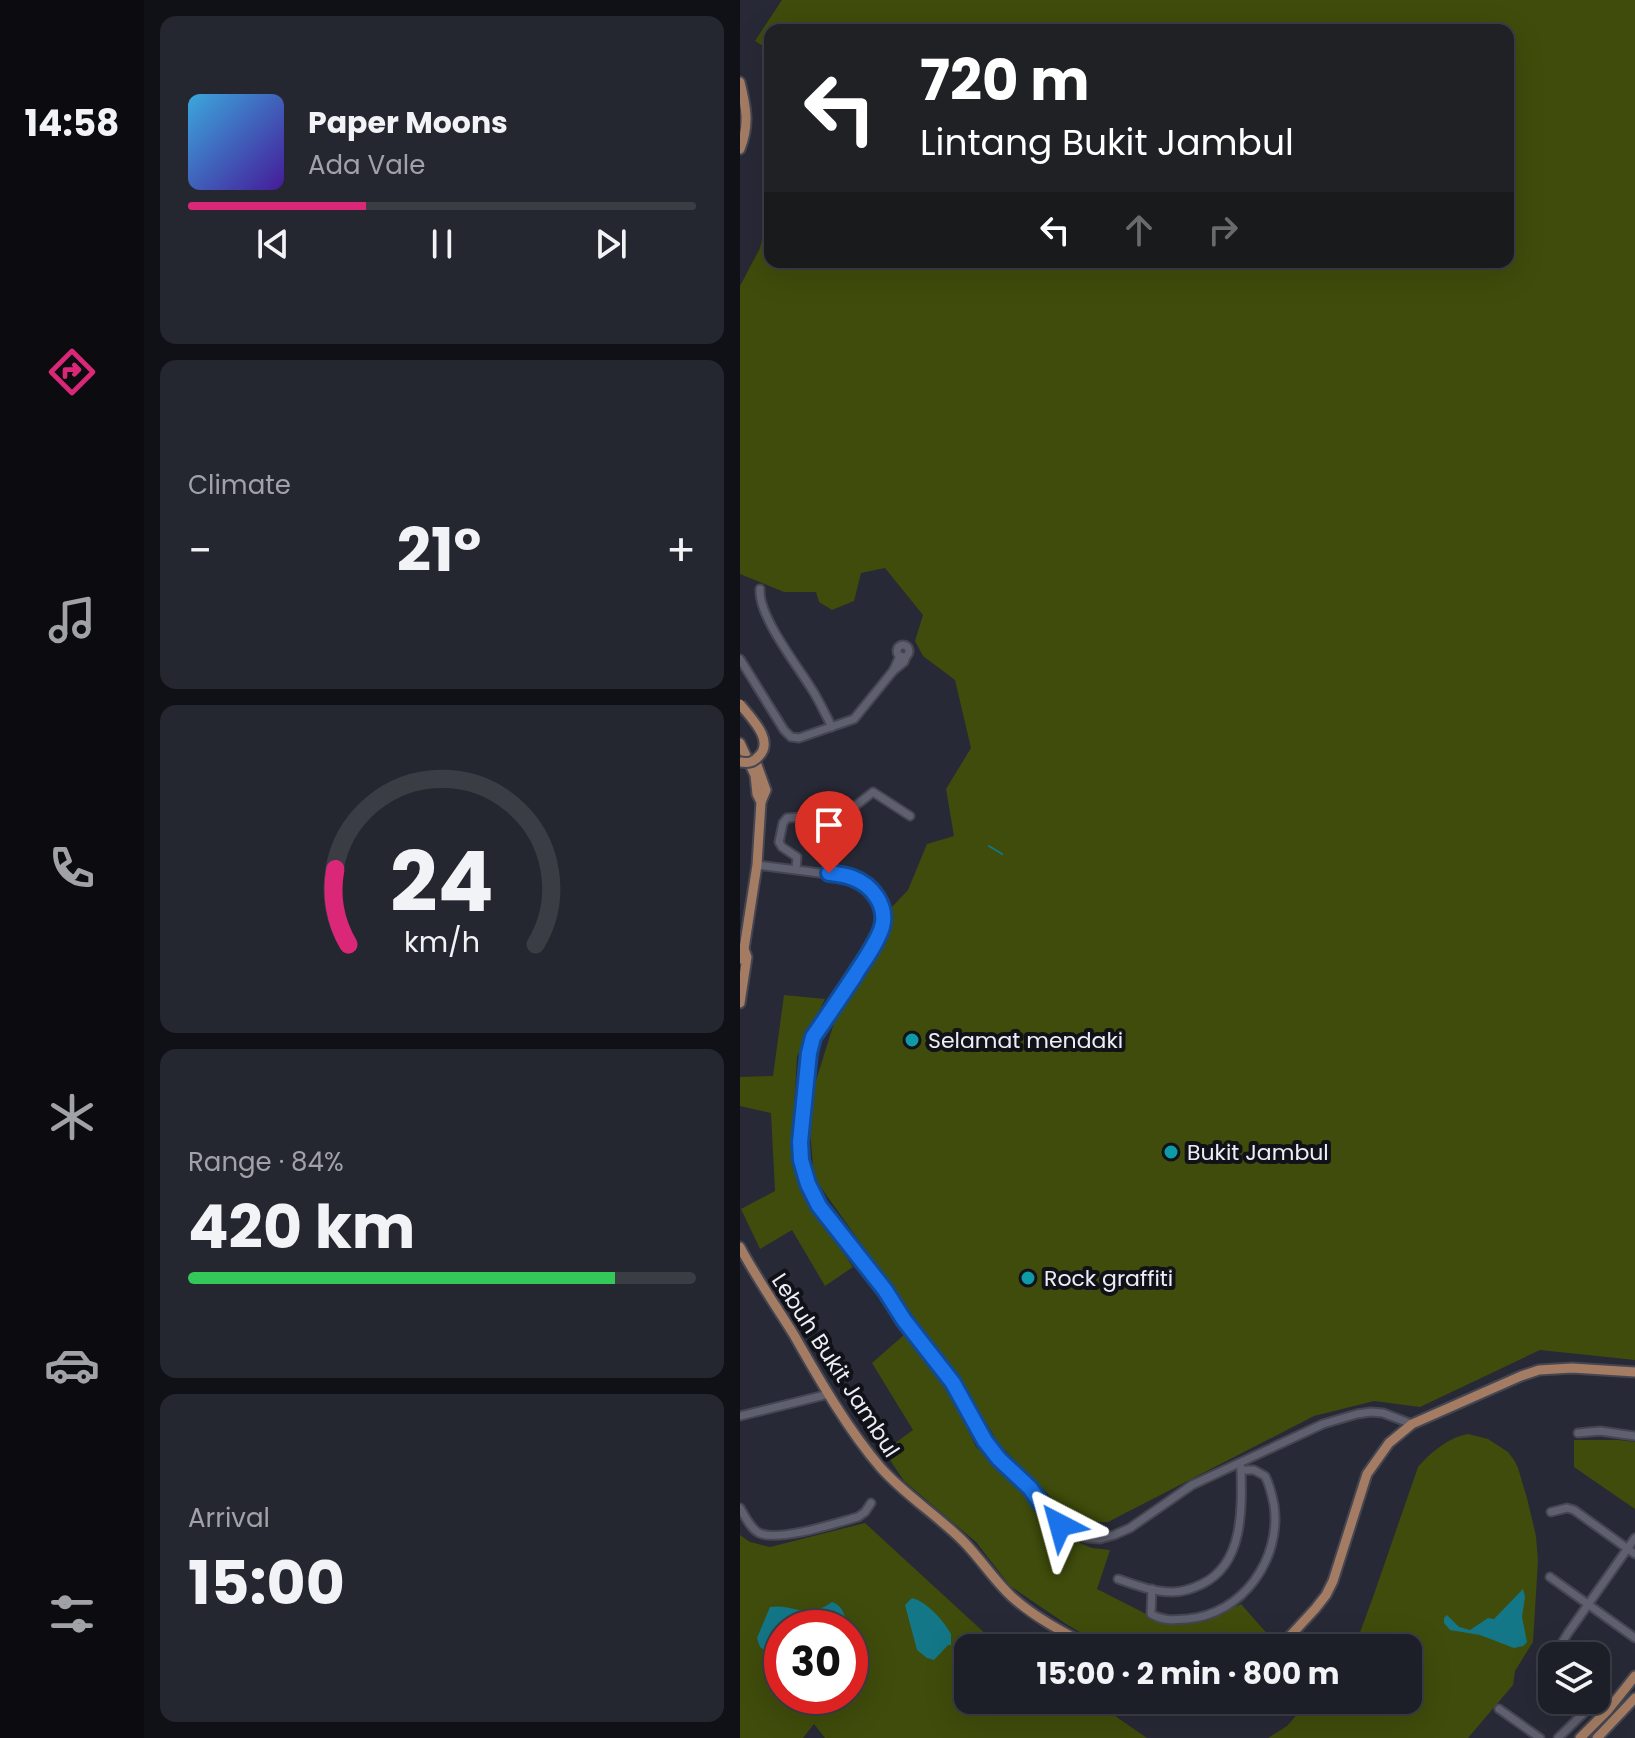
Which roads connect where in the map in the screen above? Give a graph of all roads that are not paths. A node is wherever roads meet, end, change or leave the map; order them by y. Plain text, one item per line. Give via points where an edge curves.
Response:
1 (740, 82) edge
2 (740, 149) edge
3 (760, 589) dead end
4 (903, 656) dead end
5 (740, 659) edge
6 (740, 704) edge
7 (832, 727) junction
8 (740, 733) edge
9 (740, 743) edge
10 (740, 762) edge
11 (761, 802) junction
12 (910, 816) dead end
13 (757, 865) junction
14 (796, 869) junction
15 (742, 954) edge
16 (740, 1003) edge
17 (740, 1247) edge
18 (1635, 1372) edge
19 (829, 1394) junction
20 (740, 1416) edge
21 (1412, 1424) junction
22 (1578, 1433) dead end
23 (1635, 1436) edge
24 (1241, 1467) junction
25 (871, 1503) dead end
26 (740, 1508) edge
27 (1551, 1512) dead end
28 (1635, 1538) edge
29 (1627, 1548) junction
30 (1635, 1554) edge
31 (1550, 1577) dead end
32 (1118, 1579) dead end
33 (1152, 1589) junction
34 (1588, 1604) junction
35 (1069, 1634) edge
36 (1291, 1634) edge
37 (1635, 1638) edge
38 (1563, 1642) edge
39 (1635, 1676) edge
40 (1635, 1690) edge
41 (1635, 1699) edge
42 (1610, 1707) edge
43 (1499, 1709) dead end
44 (1610, 1709) edge
45 (1635, 1711) edge
46 (1583, 1714) edge
47 (1604, 1714) edge
48 (1619, 1717) junction
49 (1540, 1738) edge
50 (1558, 1738) edge
51 (1580, 1738) edge
52 (1597, 1738) edge

1 - 2 main road via 747,107
3 - 7 street via 775,632
4 - 7 street via 904,662 858,716
5 - 7 street via 791,737
6 - 10 main road, bridge via 765,743 758,758
8 - 11 main road via 763,777 766,790
9 - 11 main road
11 - 13 main road
12 - 14 street via 873,792 849,811 787,818 779,842 797,857
13 - 14 street
13 - 15 main road
14 - 24 street via 857,879 878,899 884,917 869,953 813,1037 800,1142 808,1184 819,1206 953,1383 985,1441 1060,1525 1087,1538 1130,1528 1192,1485
15 - 16 main road via 747,957
17 - 19 main road, Lebuh Bukit Jambul
18 - 21 main road via 1539,1370
19 - 20 street
19 - 35 main road, Lebuh Bukit Jambul via 881,1469 968,1545 1012,1597
21 - 24 street via 1383,1413 1357,1414 1323,1424
21 - 36 main road via 1373,1464 1333,1581
22 - 23 street
24 - 33 street via 1241,1511 1228,1562 1209,1581 1189,1590
24 - 33 street via 1265,1476 1272,1493 1273,1538 1259,1575 1239,1598 1195,1619 1167,1621 1151,1614
25 - 26 street via 858,1517 784,1536 760,1533
27 - 29 street via 1574,1510
28 - 29 street
29 - 30 street
29 - 34 street
31 - 34 street
32 - 33 street
34 - 37 street
34 - 38 street
39 - 42 main road
40 - 41 main road
41 - 44 main road
41 - 48 main road
43 - 49 street
45 - 48 main road
46 - 50 street
47 - 51 main road
48 - 52 main road

